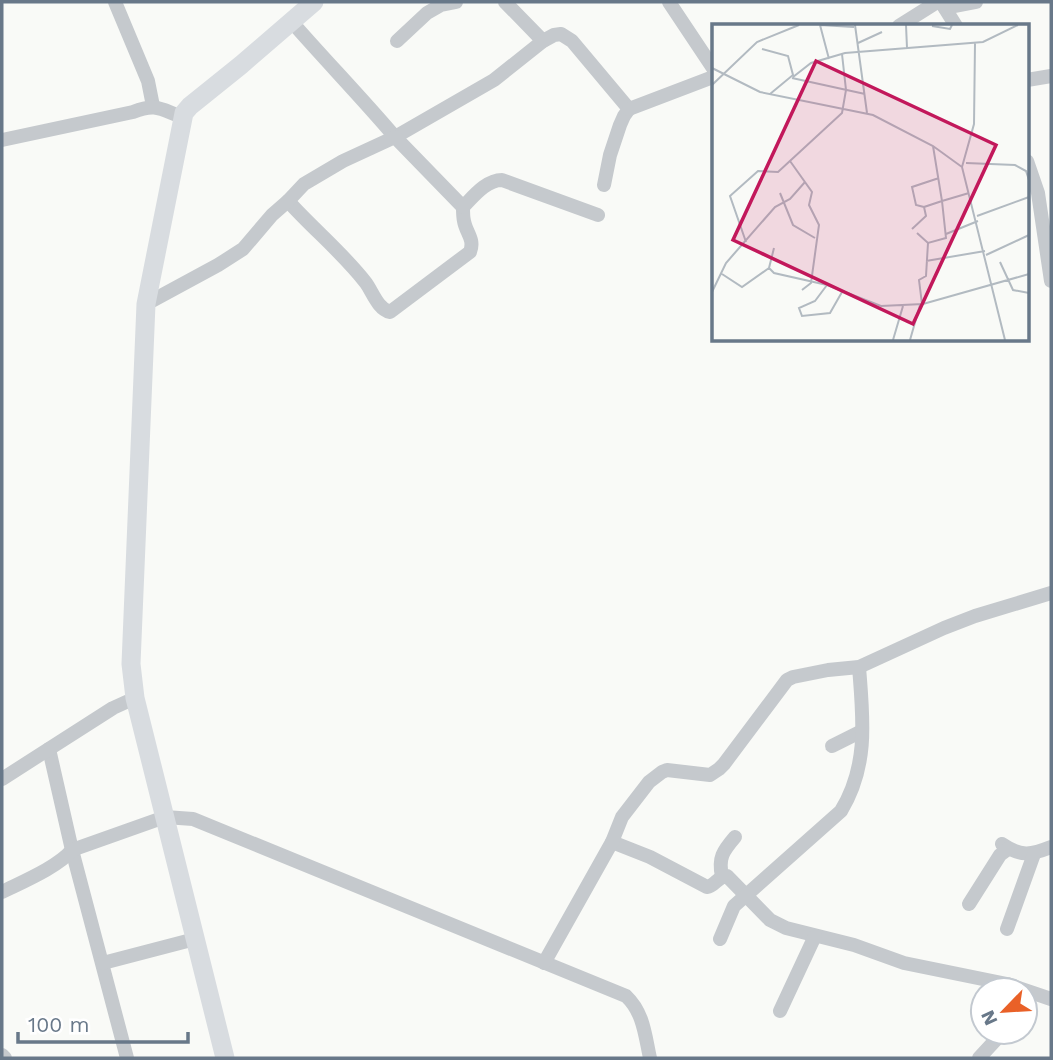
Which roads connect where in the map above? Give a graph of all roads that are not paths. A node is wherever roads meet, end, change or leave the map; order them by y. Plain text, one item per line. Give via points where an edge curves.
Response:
1 (115, 2) edge
2 (314, 2) edge
3 (456, 2) edge
4 (505, 2) edge
5 (669, 2) edge
6 (976, 2) edge
7 (941, 4) edge
8 (291, 21) junction
9 (904, 24) edge
10 (956, 24) edge
11 (397, 41) dead end
12 (543, 41) junction
13 (712, 66) edge
14 (1051, 76) edge
15 (712, 77) edge
16 (1028, 80) edge
17 (153, 106) junction
18 (629, 110) junction
19 (182, 117) junction
20 (395, 137) junction
21 (2, 140) edge
22 (1028, 165) edge
23 (604, 186) dead end
24 (288, 201) junction
25 (463, 207) junction
26 (598, 215) dead end
27 (1051, 281) edge
28 (146, 304) junction
29 (1051, 593) edge
30 (859, 667) junction
31 (135, 698) junction
32 (862, 731) junction
33 (832, 746) dead end
34 (49, 749) junction
35 (2, 779) edge
36 (164, 817) junction
37 (735, 837) dead end
38 (612, 842) junction
39 (1051, 846) edge
40 (72, 850) junction
41 (1034, 854) junction
42 (722, 876) junction
43 (2, 892) edge
44 (746, 895) junction
45 (969, 904) dead end
46 (1007, 929) dead end
47 (815, 936) junction
48 (195, 939) junction
49 (720, 939) dead end
50 (103, 963) junction
51 (544, 963) junction
52 (973, 976) edge
53 (780, 1011) dead end
54 (127, 1058) edge
55 (225, 1058) edge
56 (650, 1058) edge

1 - 17 street via 148,81
2 - 8 street
3 - 11 street via 426,13
4 - 12 street
5 - 13 street
6 - 7 street
7 - 9 street
7 - 10 street
8 - 19 street
8 - 20 street
12 - 18 street via 561,34 572,41
12 - 20 street via 494,80
14 - 16 street
15 - 18 street
17 - 19 street
17 - 21 street
18 - 23 street via 610,155
19 - 28 street
20 - 24 street via 319,175
20 - 25 street
22 - 27 street via 1038,193
24 - 25 street via 336,248 382,309 390,312 470,252 472,241
24 - 28 street via 243,249
25 - 26 street via 488,185 502,180
28 - 31 street via 131,664
29 - 30 street via 975,616
30 - 32 street
30 - 38 street via 787,680 719,769 710,775 662,772 622,817
31 - 34 street
31 - 36 street
32 - 33 street
32 - 44 street via 862,757 841,811
34 - 35 street
34 - 40 street
36 - 40 street
36 - 48 street
36 - 51 street via 193,819
37 - 42 street via 721,857
38 - 42 street via 707,887
38 - 51 street
39 - 41 street
40 - 43 street
40 - 50 street
41 - 45 street via 1004,846
41 - 46 street
42 - 44 street
44 - 47 street via 770,920
44 - 49 street via 734,906
47 - 52 street
47 - 53 street
48 - 50 street
48 - 55 street
50 - 54 street
51 - 56 street via 634,1003

